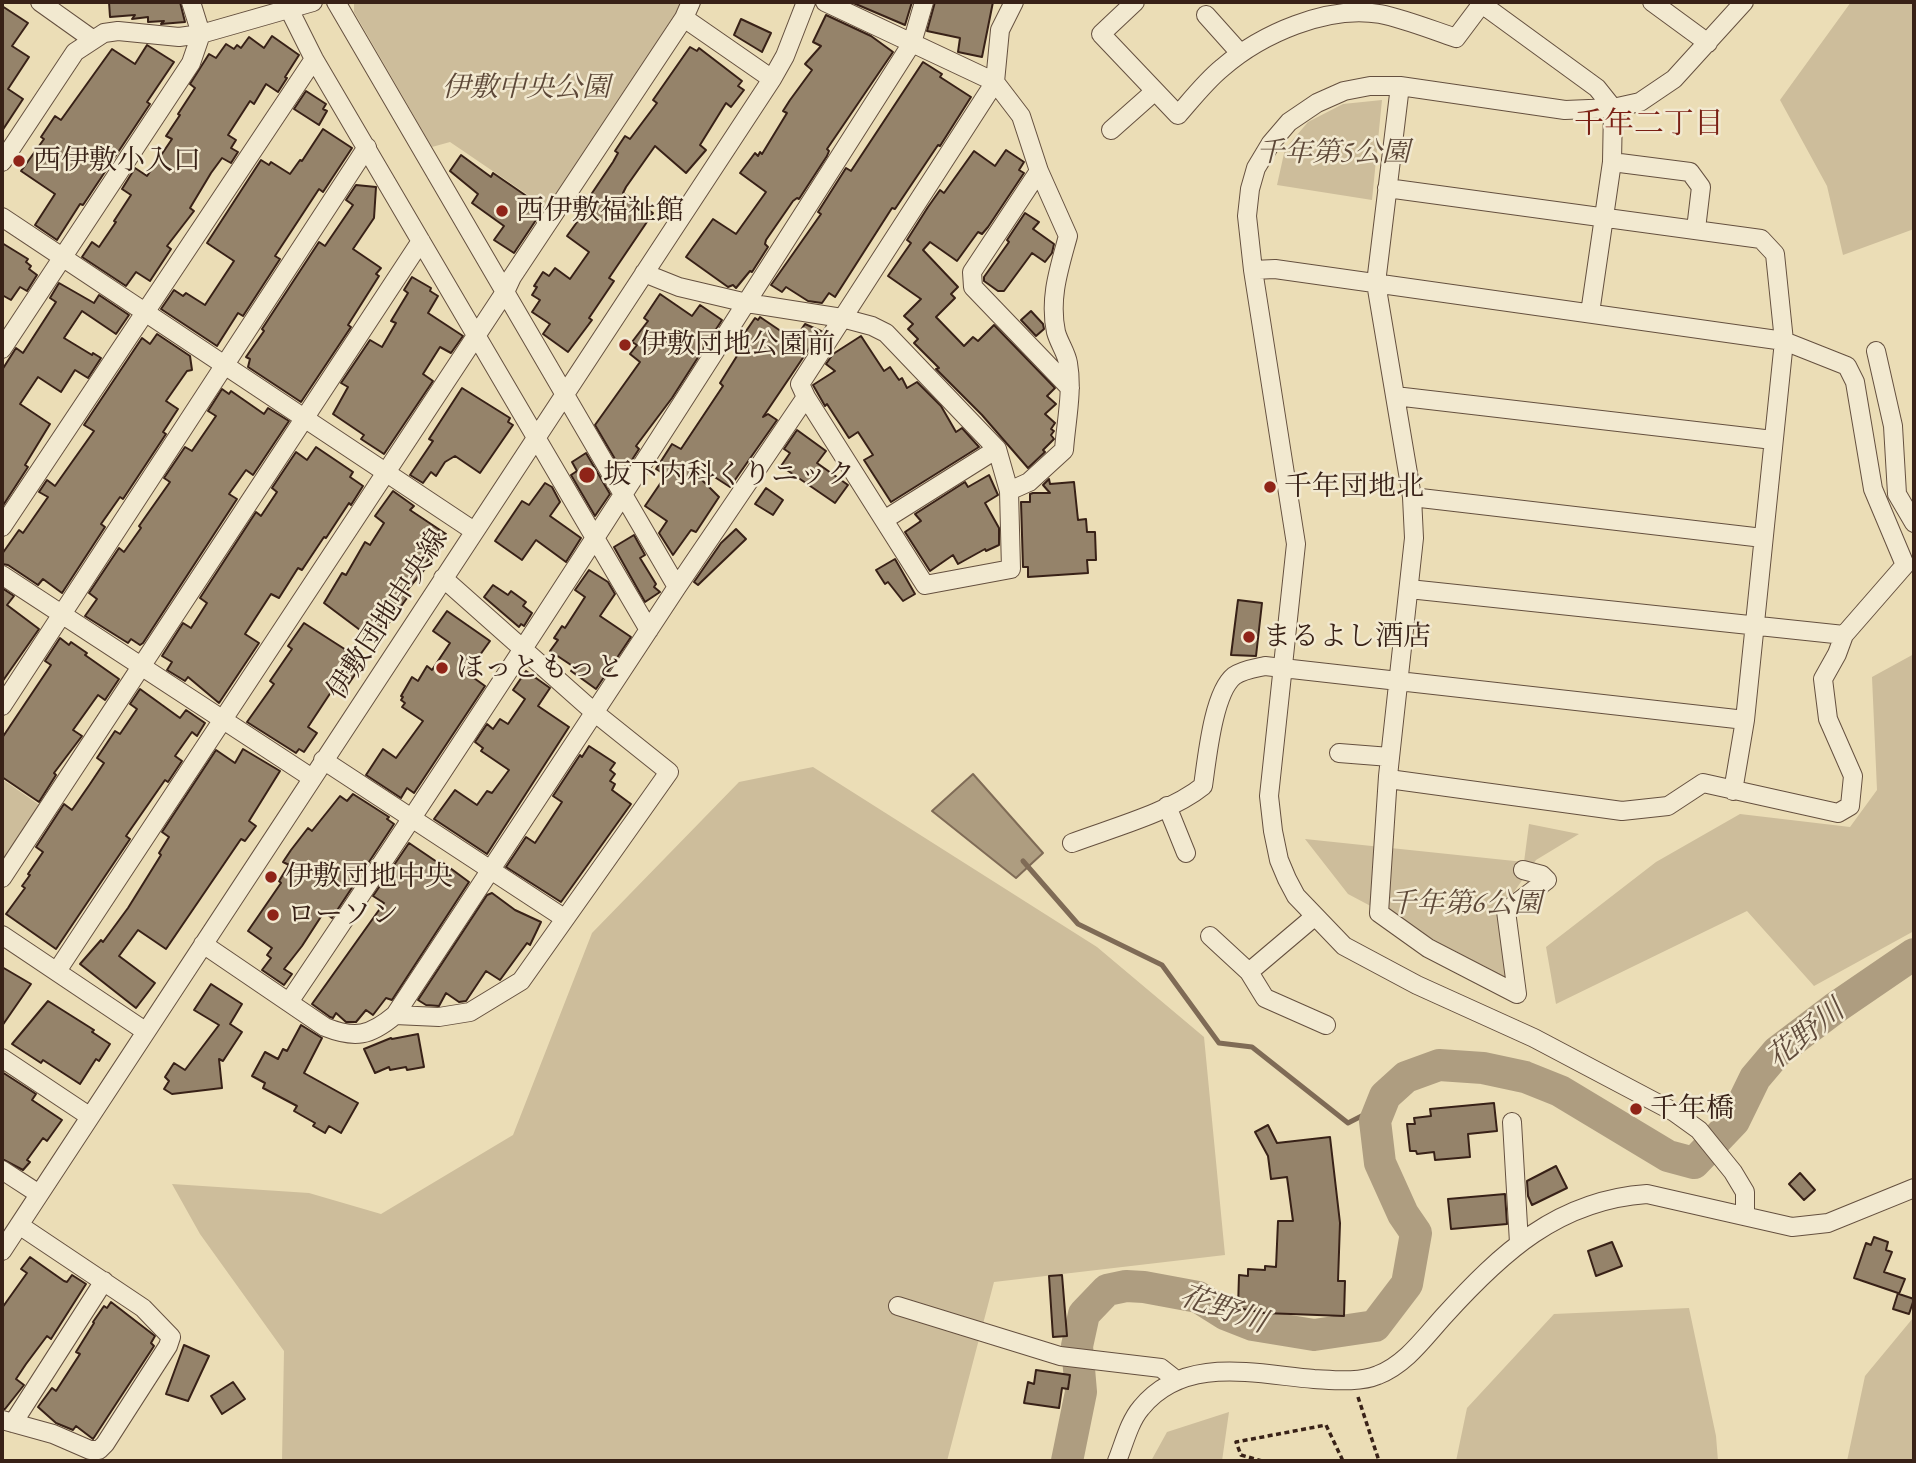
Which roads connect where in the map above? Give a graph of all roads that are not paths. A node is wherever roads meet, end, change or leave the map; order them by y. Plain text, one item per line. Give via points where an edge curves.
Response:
1 (40, 2) edge
2 (191, 2) edge
3 (313, 2) edge
4 (336, 2) edge
5 (806, 2) edge
6 (825, 2) edge
7 (924, 2) edge
8 (1014, 2) edge
9 (1135, 2) edge
10 (1317, 2) edge
11 (1481, 2) edge
12 (1652, 2) edge
13 (1744, 2) edge
14 (289, 9) junction
15 (687, 10) edge
16 (1206, 15) dead end
17 (1331, 15) junction
18 (201, 34) junction
19 (92, 39) junction
20 (912, 43) junction
21 (1708, 43) junction
22 (1240, 54) junction
23 (314, 59) junction
24 (772, 79) junction
25 (995, 82) junction
26 (1400, 86) junction
27 (1155, 91) junction
28 (1613, 108) junction
29 (1111, 130) dead end
30 (367, 147) junction
31 (2, 162) edge
32 (1612, 162) junction
33 (1039, 171) junction
34 (1387, 188) junction
35 (2, 217) edge
36 (1604, 217) junction
37 (1696, 229) junction
38 (421, 241) junction
39 (62, 257) junction
40 (1253, 270) junction
41 (644, 273) junction
42 (1376, 284) junction
43 (505, 292) junction
44 (747, 303) junction
45 (144, 312) junction
46 (1590, 313) junction
47 (842, 318) junction
48 (477, 334) junction
49 (1784, 341) junction
50 (2, 349) edge
51 (1876, 351) dead end
52 (225, 366) junction
53 (1070, 388) junction
54 (564, 394) junction
55 (1395, 396) junction
56 (806, 397) junction
57 (305, 420) junction
58 (535, 438) junction
59 (1773, 440) junction
60 (997, 449) junction
61 (386, 472) junction
62 (1009, 491) junction
63 (625, 495) junction
64 (1412, 497) junction
65 (884, 520) junction
66 (1914, 523) edge
67 (2, 527) edge
68 (474, 531) junction
69 (1763, 538) junction
70 (595, 540) junction
71 (1910, 562) edge
72 (2, 575) edge
73 (443, 578) junction
74 (677, 587) junction
75 (1409, 589) junction
76 (62, 615) junction
77 (1754, 624) junction
78 (649, 630) junction
79 (1843, 635) junction
80 (524, 649) junction
81 (142, 668) junction
82 (1282, 668) junction
83 (1399, 682) junction
84 (2, 706) edge
85 (594, 712) junction
86 (223, 720) junction
87 (1745, 720) junction
88 (1339, 752) dead end
89 (1390, 757) junction
90 (323, 761) junction
91 (1388, 776) junction
92 (312, 778) junction
93 (1734, 791) junction
94 (1167, 806) junction
95 (412, 820) junction
96 (1072, 843) dead end
97 (1186, 853) dead end
98 (491, 870) junction
99 (1523, 870) dead end
100 (2, 878) edge
101 (1314, 916) junction
102 (564, 918) junction
103 (2, 935) edge
104 (1210, 936) dead end
105 (203, 944) junction
106 (57, 971) junction
107 (1249, 972) junction
108 (289, 1002) junction
109 (395, 1016) junction
110 (1325, 1025) dead end
111 (145, 1031) junction
112 (2, 1058) edge
113 (89, 1116) junction
114 (1512, 1122) dead end
115 (2, 1170) edge
116 (1914, 1188) edge
117 (39, 1194) junction
118 (1745, 1215) junction
119 (19, 1225) junction
120 (1519, 1243) junction
121 (2, 1251) edge
122 (104, 1281) junction
123 (898, 1306) dead end
124 (1175, 1379) junction
125 (7, 1422) edge
126 (1117, 1461) edge

1 - 19 street
2 - 18 street
3 - 14 street
4 - 43 street
5 - 24 street, 伊敷団地中央線
6 - 20 street
7 - 20 street
8 - 25 street via 1000,30
9 - 27 street via 1101,34
10 - 17 street
11 - 17 street via 1456,38 1379,14
11 - 28 street via 1597,88
12 - 21 street
13 - 21 street
14 - 18 street
14 - 23 street
15 - 24 street
15 - 43 street
16 - 22 street
17 - 22 street via 1302,22
18 - 19 street via 179,37 118,31
18 - 39 street via 191,63
19 - 31 street via 75,52
20 - 25 street
20 - 44 street
21 - 28 street via 1662,89 1640,102
22 - 27 street via 1178,115
23 - 30 street
23 - 45 street
24 - 41 street, 伊敷団地中央線
25 - 33 street via 1021,116
25 - 47 street
26 - 28 street via 1564,110
26 - 34 street
26 - 40 street via 1344,91 1317,103 1289,122 1271,144 1250,188 1247,216
27 - 29 street
28 - 32 street
30 - 38 street
30 - 52 street
32 - 36 street
32 - 37 street via 1690,172 1701,187
33 - 53 street via 1069,236 1054,285 1053,307
33 - 53 street via 972,272 974,286
34 - 36 street
34 - 42 street
35 - 39 street
36 - 37 street
36 - 46 street
37 - 49 street via 1761,239 1775,254
38 - 48 street
38 - 57 street
39 - 45 street
39 - 50 street
40 - 42 street
40 - 82 street via 1296,544
41 - 44 street via 679,288
41 - 54 street, 伊敷団地中央線
42 - 46 street
42 - 55 street
43 - 48 street
43 - 54 street
44 - 47 street
44 - 63 street
45 - 52 street
45 - 67 street
46 - 49 street
47 - 56 street via 800,384
47 - 60 street via 886,333
48 - 58 street
48 - 61 street
49 - 59 street
49 - 71 street via 1847,366 1855,382 1873,489
51 - 66 street via 1893,426 1897,494
52 - 57 street
52 - 76 street
53 - 62 street via 1064,450 1029,482
54 - 58 street, 伊敷団地中央線
54 - 63 street
55 - 59 street
55 - 64 street
56 - 65 street
56 - 74 street
57 - 61 street
57 - 81 street
58 - 68 street, 伊敷団地中央線
58 - 70 street
59 - 69 street
60 - 62 street
60 - 65 street
61 - 68 street
61 - 86 street
62 - 65 street via 1011,569 925,584
63 - 70 street
63 - 74 street
64 - 69 street
64 - 75 street
68 - 73 street, 伊敷団地中央線
69 - 77 street
70 - 78 street
70 - 80 street
71 - 79 street
72 - 76 street
73 - 80 street
73 - 90 street, 伊敷団地中央線
74 - 78 street
75 - 77 street
75 - 83 street
76 - 81 street
76 - 84 street
77 - 79 street
77 - 87 street
78 - 85 street
79 - 93 street via 1823,679 1828,719 1853,776 1850,806 1838,813
80 - 85 street
80 - 95 street
81 - 86 street
81 - 100 street
82 - 83 street
82 - 94 street via 1265,666 1234,676 1214,717 1203,786
82 - 101 street via 1269,796 1273,831 1287,879
83 - 87 street
83 - 89 street
85 - 98 street
85 - 102 street via 668,772
86 - 92 street
86 - 106 street
87 - 93 street
88 - 89 street
89 - 91 street
90 - 92 street, 伊敷団地中央線
90 - 95 street
91 - 93 street via 1622,811 1668,806 1703,783
91 - 99 street via 1379,913 1428,948 1517,994 1506,911 1547,880
92 - 105 street, 伊敷団地中央線
94 - 96 street
94 - 97 street
95 - 98 street
95 - 108 street
98 - 102 street
98 - 109 street
101 - 107 street
101 - 118 street via 1344,946 1674,1112 1699,1130 1732,1172 1745,1192
102 - 109 street via 521,981 470,1012
103 - 106 street
104 - 107 street
105 - 108 street
105 - 111 street, 伊敷団地中央線
106 - 111 street
107 - 110 street via 1265,998
108 - 109 street via 325,1027 344,1034 380,1028
111 - 113 street, 伊敷団地中央線
112 - 113 street
113 - 117 street, 伊敷団地中央線
114 - 120 street
115 - 117 street
116 - 118 street via 1828,1223 1792,1227
117 - 119 street, 伊敷団地中央線
118 - 120 street via 1647,1194 1623,1196 1566,1214
119 - 121 street, 伊敷団地中央線
119 - 122 street
120 - 124 street via 1474,1283 1405,1359 1374,1377 1330,1380 1228,1372
122 - 125 street
122 - 125 street via 143,1308 171,1337 105,1444 90,1450
123 - 124 street via 1060,1356 1161,1368
124 - 126 street via 1139,1409

